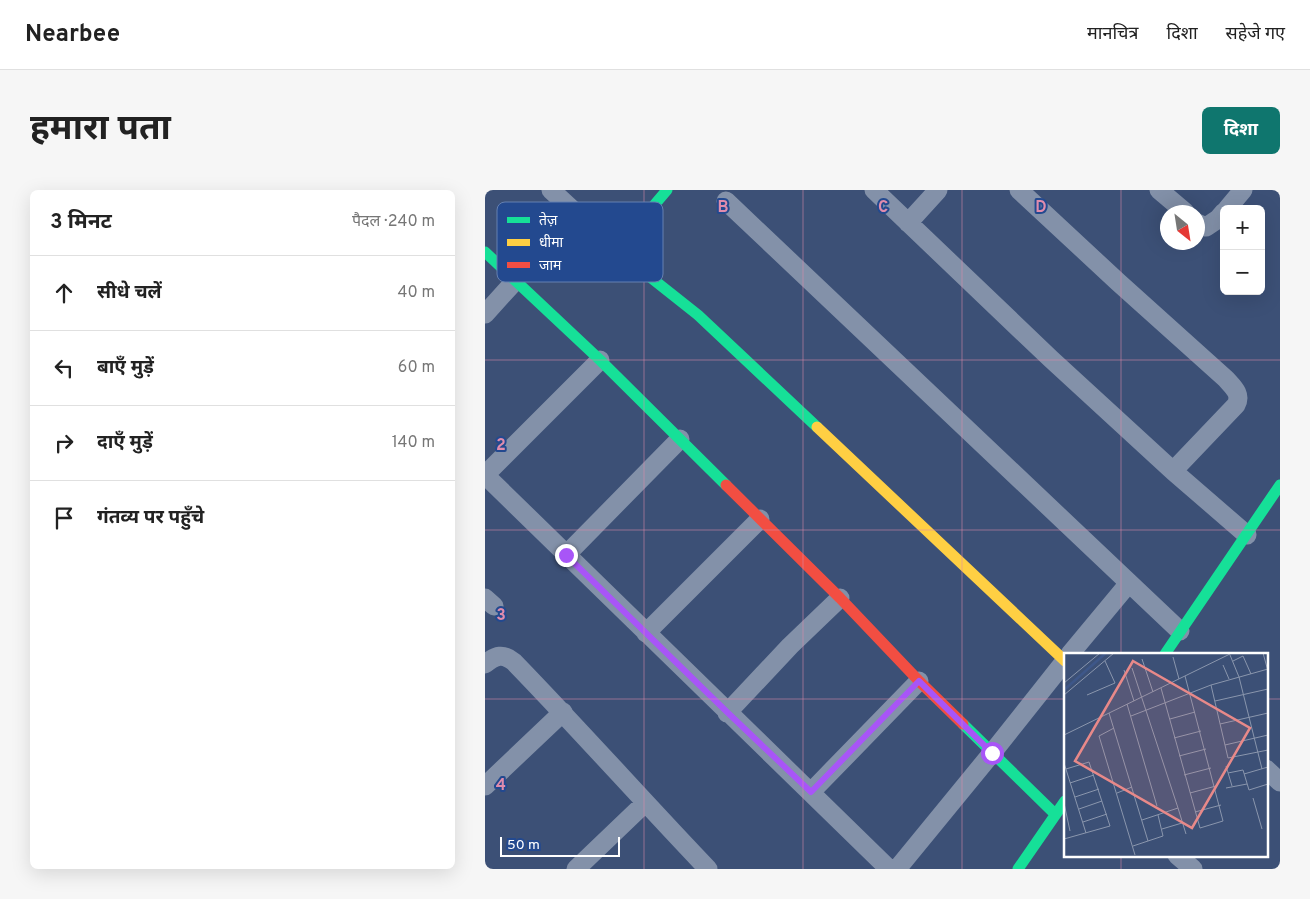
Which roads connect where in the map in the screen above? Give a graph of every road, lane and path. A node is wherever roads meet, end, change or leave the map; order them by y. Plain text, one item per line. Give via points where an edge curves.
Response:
1 (551, 190) edge
2 (667, 190) edge
3 (874, 190) edge
4 (938, 190) edge
5 (1019, 190) edge
6 (1159, 190) edge
7 (1243, 190) edge
8 (726, 201) dead end
9 (564, 202) edge
10 (657, 202) edge
11 (1177, 205) edge
12 (1230, 205) edge
13 (1220, 217) edge
14 (909, 223) junction
15 (1205, 226) edge
16 (485, 252) edge
17 (497, 264) edge
18 (514, 282) edge
19 (516, 282) edge
20 (656, 282) edge
21 (485, 314) edge
22 (600, 360) junction
23 (680, 440) junction
24 (1173, 471) junction
25 (485, 475) edge
26 (1280, 485) edge
27 (760, 519) junction
28 (1247, 535) junction
29 (566, 555) junction
30 (1129, 583) junction
31 (840, 598) junction
32 (1180, 631) junction
33 (646, 633) junction
34 (1071, 653) edge
35 (1166, 653) edge
36 (1064, 660) edge
37 (1064, 662) edge
38 (485, 664) edge
39 (919, 681) junction
40 (563, 712) junction
41 (727, 712) junction
42 (992, 753) junction
43 (1267, 770) edge
44 (1280, 782) edge
45 (485, 786) edge
46 (811, 792) junction
47 (1064, 801) edge
48 (645, 803) junction
49 (1055, 814) junction
50 (1178, 856) edge
51 (576, 869) edge
52 (708, 869) edge
53 (889, 869) edge
54 (897, 869) edge
55 (1018, 869) edge
56 (1193, 869) edge

1 - 9 street
2 - 10 street
3 - 14 street
4 - 14 street
5 - 24 street via 1226,379 1238,394 1236,405
6 - 11 street
7 - 12 street
8 - 30 street
13 - 15 street
14 - 24 street
16 - 17 street
18 - 21 street
19 - 22 street
20 - 36 street via 698,315
22 - 23 street
22 - 25 street
23 - 27 street
23 - 29 street
24 - 28 street
25 - 29 street
26 - 28 street
27 - 31 street
27 - 33 street
28 - 32 street
29 - 33 street
30 - 32 street
30 - 34 street
31 - 39 street
31 - 41 street
32 - 35 street
33 - 41 street
37 - 42 street
38 - 40 street via 507,656
39 - 42 street
39 - 46 street
40 - 45 street
40 - 48 street
41 - 46 street
42 - 49 street
42 - 54 street
43 - 44 street
46 - 53 street
47 - 49 street
48 - 51 street
48 - 52 street
49 - 55 street
50 - 56 street

